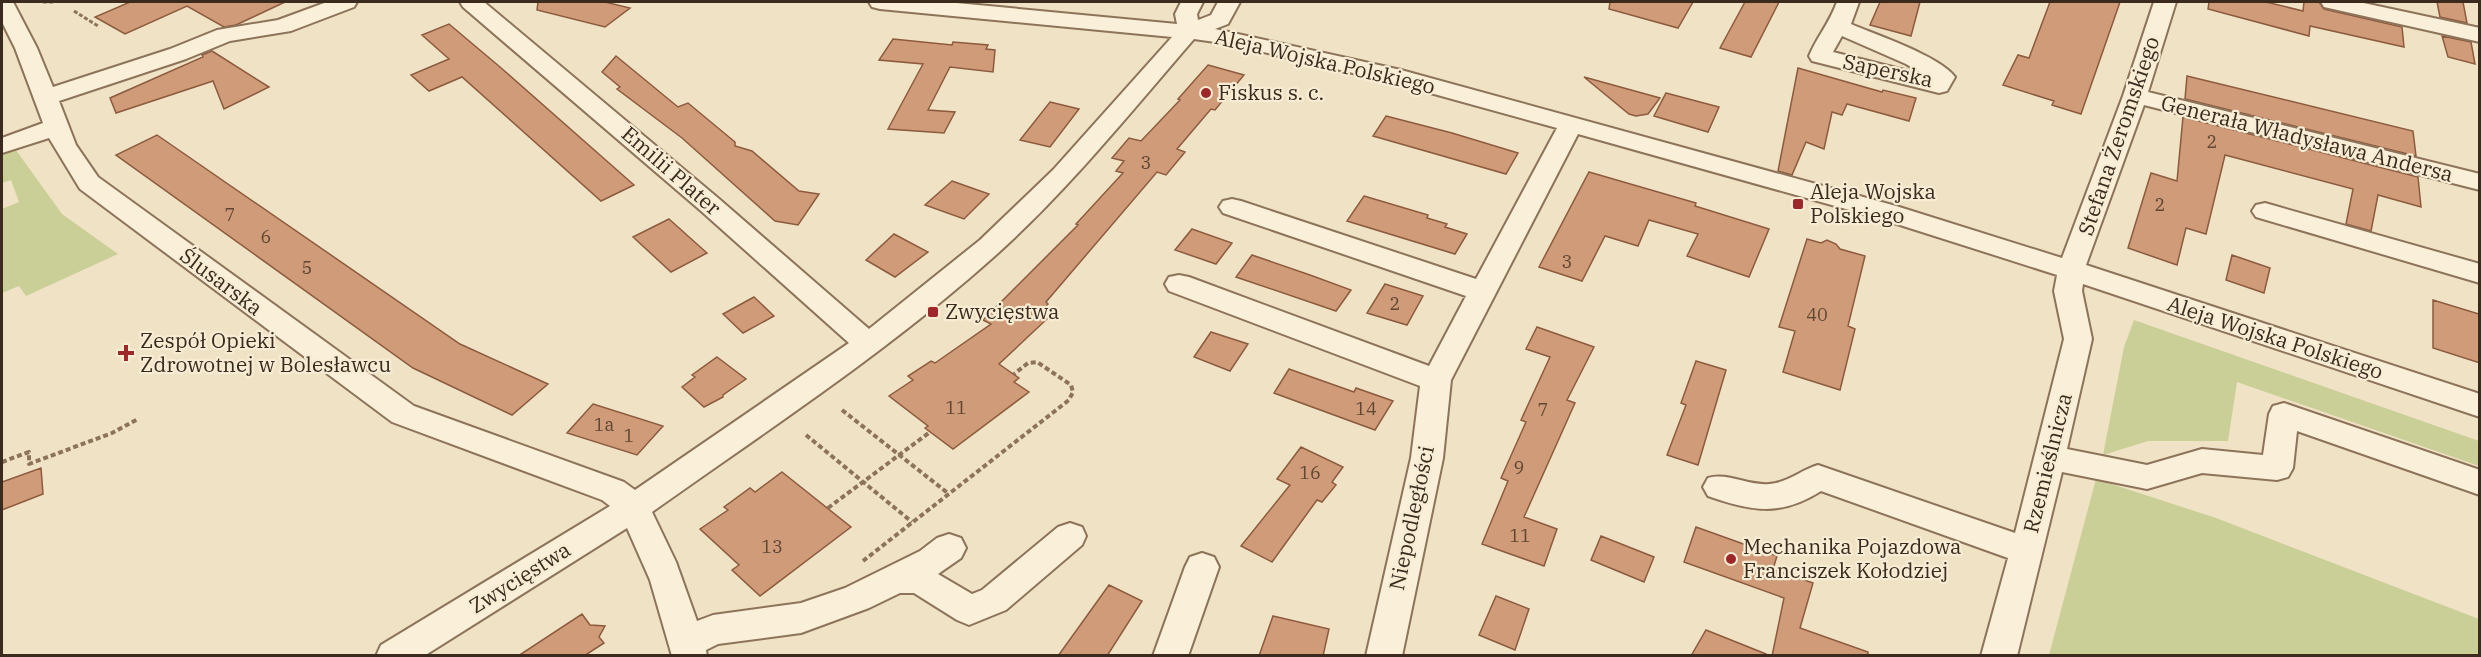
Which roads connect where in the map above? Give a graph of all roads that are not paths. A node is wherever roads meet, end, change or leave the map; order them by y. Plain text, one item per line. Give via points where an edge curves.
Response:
1 (2, 2) edge
2 (346, 2) edge
3 (471, 2) edge
4 (880, 2) edge
5 (1192, 2) edge
6 (1229, 2) edge
7 (1848, 2) edge
8 (2165, 2) edge
9 (2332, 2) edge
10 (1839, 27) dead end
11 (1189, 32) junction
12 (2480, 35) edge
13 (26, 48) junction
14 (2, 56) edge
15 (2135, 96) junction
16 (50, 112) junction
17 (1571, 125) junction
18 (2, 146) edge
19 (2480, 183) edge
20 (1232, 207) dead end
21 (2265, 211) dead end
22 (2071, 270) junction
23 (2480, 274) edge
24 (1179, 284) dead end
25 (1481, 291) junction
26 (868, 344) junction
27 (1436, 380) junction
28 (2480, 406) edge
29 (2050, 458) junction
30 (2480, 483) edge
31 (1719, 487) dead end
32 (632, 509) junction
33 (1070, 537) dead end
34 (949, 548) dead end
35 (2027, 551) junction
36 (1202, 567) dead end
37 (900, 579) junction
38 (688, 649) edge
39 (393, 656) edge
40 (1170, 656) edge
41 (1384, 656) edge
42 (1999, 656) edge

1 - 13 street, Ślusarska
2 - 16 street via 284,26 225,34
3 - 26 street, Emilii Plater
4 - 11 street, Aleja Wojska Polskiego
5 - 11 street via 1186,14
6 - 11 street via 1220,19
7 - 10 street, Saperska
8 - 15 street, Stefana Żeromskiego
9 - 12 street
11 - 17 street, Aleja Wojska Polskiego via 1337,61
11 - 26 street, Zwycięstwa via 1046,192 989,246
13 - 14 street
13 - 16 street, Ślusarska
15 - 19 street, Generała Władysława Andersa
15 - 22 street, Stefana Żeromskiego
16 - 18 street
16 - 32 street, Ślusarska via 63,145 89,183 403,414 613,491
17 - 22 street, Aleja Wojska Polskiego via 1887,212
17 - 25 street, Niepodległości
20 - 25 street
21 - 23 street
22 - 28 street, Aleja Wojska Polskiego
22 - 29 street, Rzemieślnicza via 2068,291 2078,339
24 - 27 street
25 - 27 street, Niepodległości
26 - 32 street, Zwycięstwa
27 - 41 street, Niepodległości via 1427,458
29 - 30 street via 2148,477 2202,461 2277,468 2284,414
29 - 35 street, Rzemieślnicza
31 - 35 street via 1747,497 1765,498 1787,495 1818,477
32 - 38 street via 662,570
32 - 39 street, Zwycięstwa
33 - 37 street via 994,600 969,610 919,579
34 - 37 street
35 - 42 street, Rzemieślnicza
36 - 40 street
37 - 38 street via 801,618 713,630

